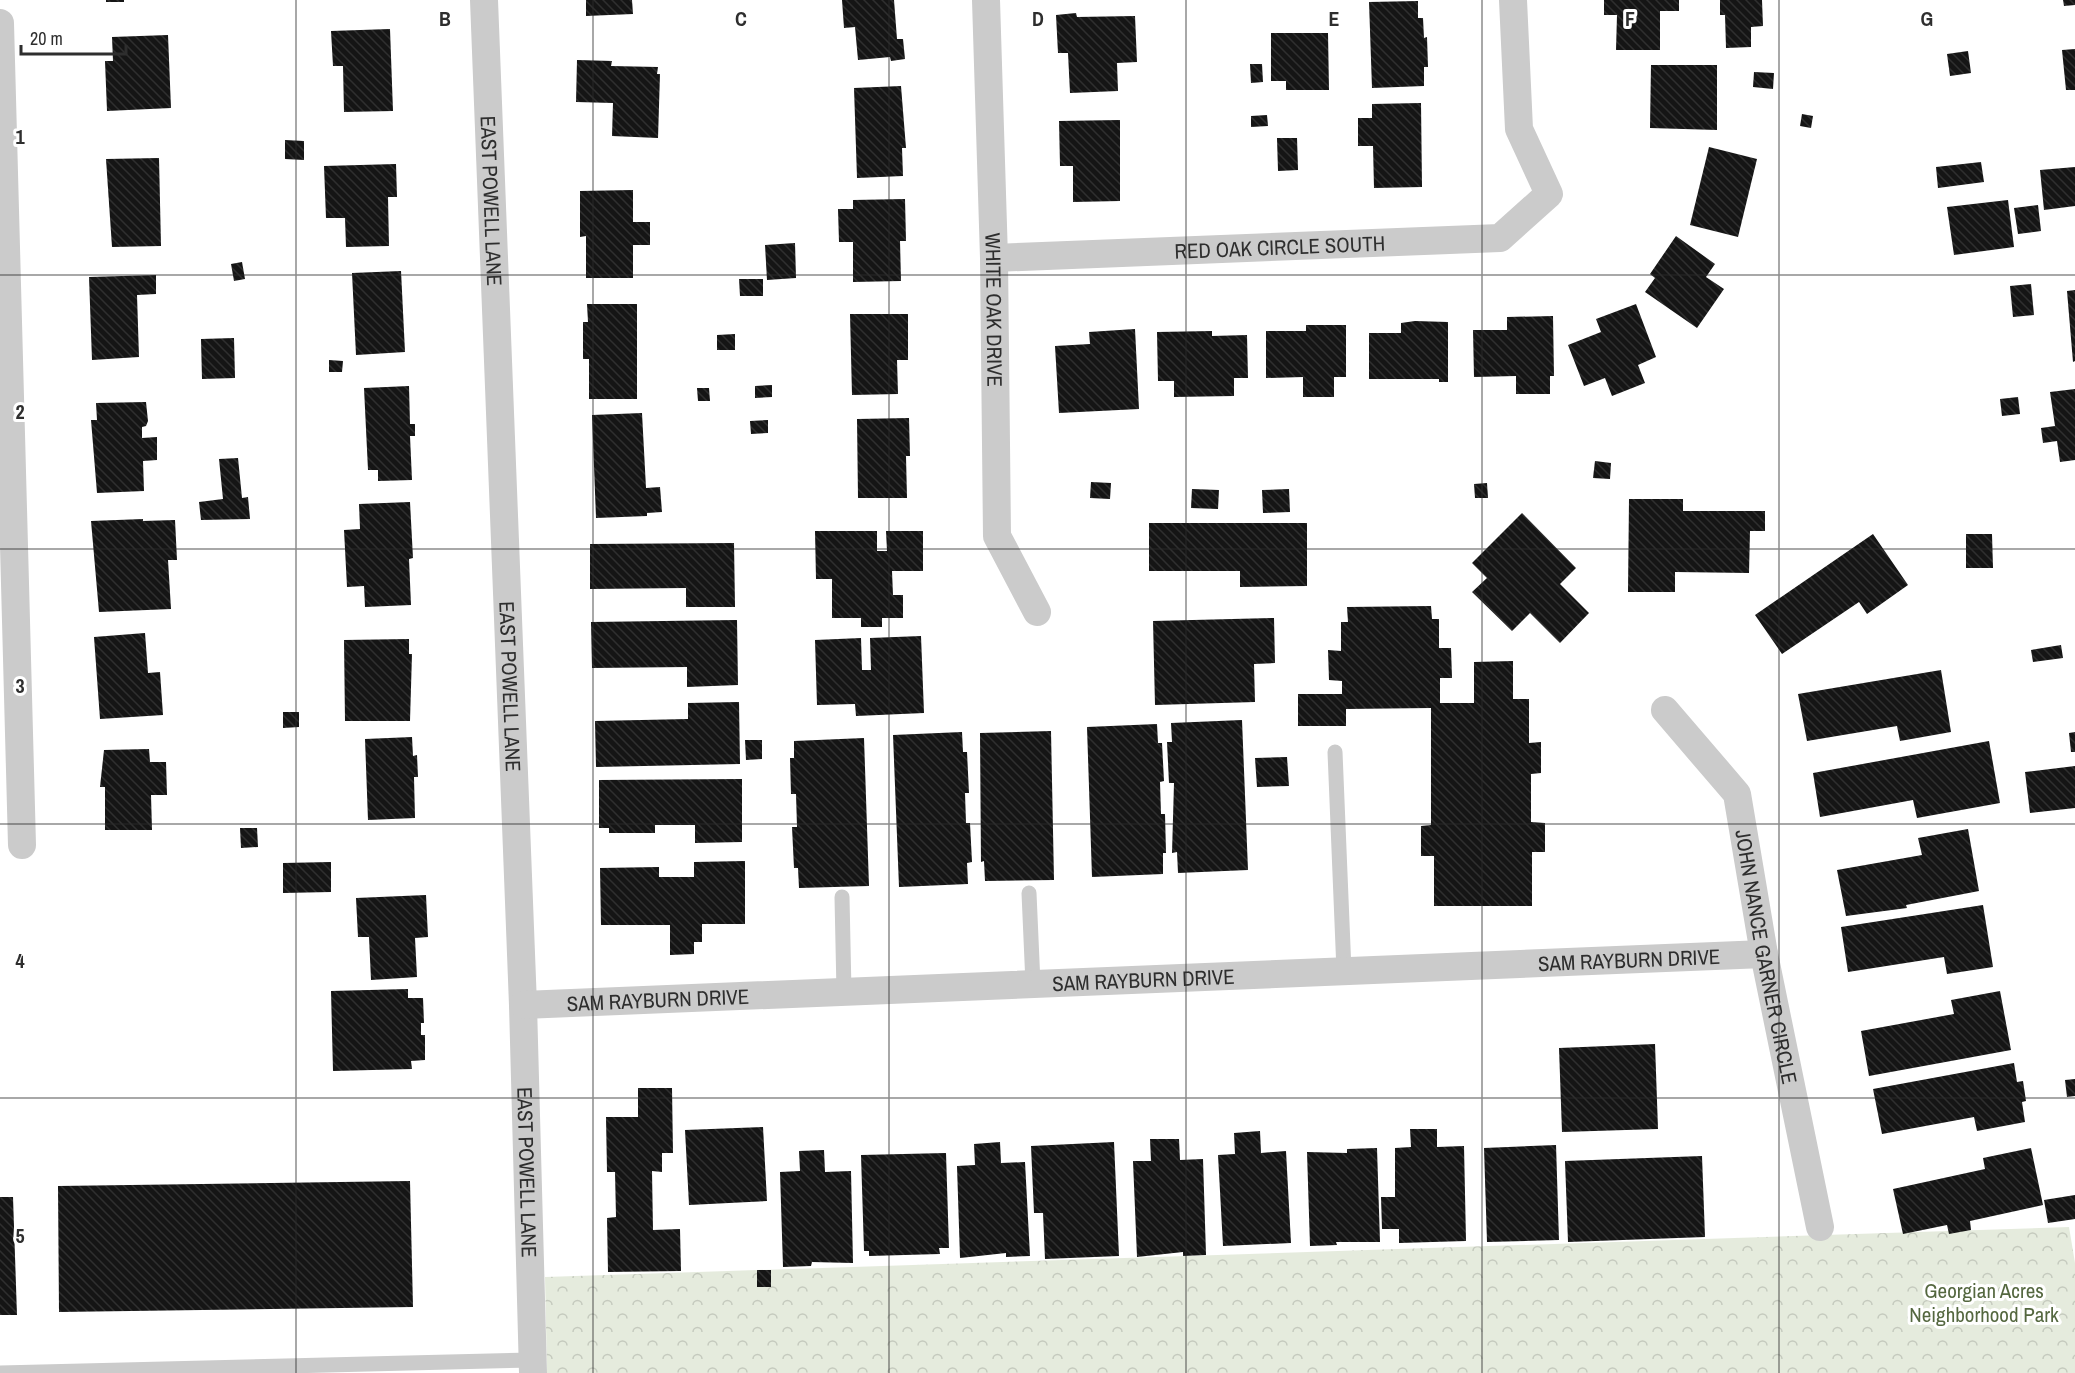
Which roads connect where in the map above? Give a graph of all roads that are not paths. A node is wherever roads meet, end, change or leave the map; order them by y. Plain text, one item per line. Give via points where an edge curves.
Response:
1 (484, 0) edge
2 (986, 0) edge
3 (1513, 0) edge
4 (0, 22) edge
5 (994, 258) junction
6 (1037, 612) dead end
7 (1665, 710) dead end
8 (1335, 752) dead end
9 (22, 845) dead end
10 (1029, 893) dead end
11 (842, 897) dead end
12 (1764, 954) junction
13 (1344, 971) junction
14 (1033, 984) junction
15 (843, 992) junction
16 (523, 1005) junction
17 (1820, 1227) dead end
18 (533, 1367) edge
19 (0, 1373) edge

1 - 16 street, EAST POWELL LANE
2 - 5 street, WHITE OAK DRIVE
3 - 5 street, RED OAK CIRCLE SOUTH via 1519,129 1549,194 1500,238
4 - 9 street
5 - 6 street, WHITE OAK DRIVE via 997,536
7 - 12 street, JOHN NANCE GARNER CIRCLE via 1737,794
8 - 13 lane
10 - 14 lane
11 - 15 lane
12 - 13 street, SAM RAYBURN DRIVE
12 - 17 street, JOHN NANCE GARNER CIRCLE
13 - 14 street, SAM RAYBURN DRIVE
14 - 15 street, SAM RAYBURN DRIVE
15 - 16 street, SAM RAYBURN DRIVE
16 - 18 street, EAST POWELL LANE
18 - 19 lane

